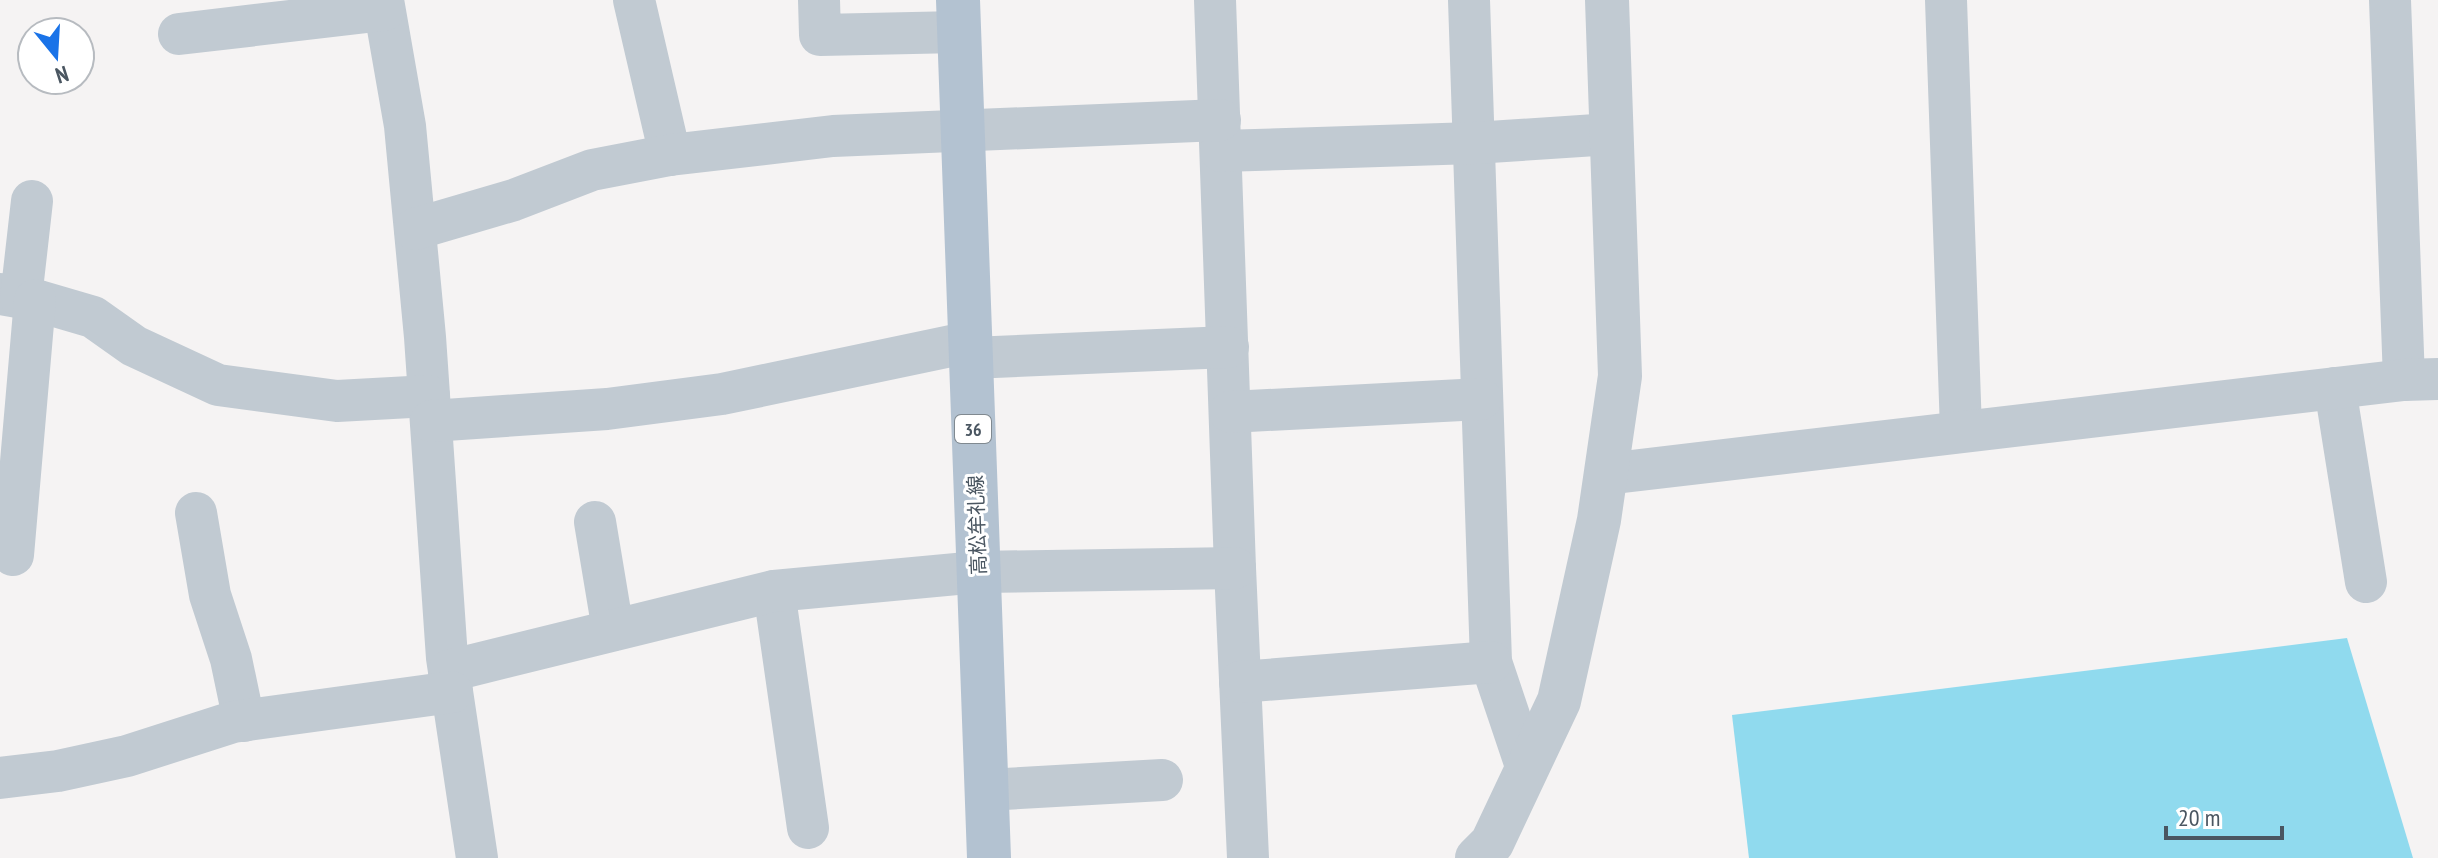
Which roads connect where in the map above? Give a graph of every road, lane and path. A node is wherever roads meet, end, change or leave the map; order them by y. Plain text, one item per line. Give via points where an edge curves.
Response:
1 (634, 0) edge
2 (819, 0) edge
3 (1215, 0) edge
4 (1469, 0) edge
5 (1607, 0) edge
6 (1946, 0) edge
7 (2390, 0) edge
8 (384, 5) edge
9 (959, 16) edge
10 (179, 34) dead end
11 (963, 132) junction
12 (1611, 134) junction
13 (1220, 136) junction
14 (1474, 143) junction
15 (670, 155) junction
16 (32, 201) dead end
17 (415, 229) junction
18 (19, 297) edge
19 (1228, 347) junction
20 (970, 350) junction
21 (2421, 380) edge
22 (2335, 388) junction
23 (1481, 399) junction
24 (430, 408) junction
25 (1230, 412) junction
26 (1961, 430) junction
27 (1606, 474) junction
28 (196, 513) dead end
29 (595, 522) dead end
30 (13, 555) dead end
31 (1235, 568) junction
32 (978, 572) junction
33 (2366, 582) dead end
34 (774, 591) junction
35 (613, 630) junction
36 (1491, 662) junction
37 (450, 681) junction
38 (1240, 682) junction
39 (244, 721) junction
40 (1527, 769) junction
41 (0, 778) edge
42 (1162, 780) dead end
43 (986, 790) junction
44 (808, 828) dead end
45 (477, 858) edge
46 (989, 858) edge
47 (1248, 858) edge
48 (1477, 858) edge

1 - 15 street
2 - 9 street via 820,35
3 - 13 street
4 - 14 street
5 - 12 street
6 - 26 street
7 - 21 street
8 - 10 street
8 - 17 street via 405,126
9 - 11 main road, 高松牟礼線 / 36
11 - 13 street
11 - 15 street via 833,136
11 - 20 main road, 高松牟礼線 / 36
12 - 14 street
12 - 27 street via 1620,376
13 - 14 street
13 - 19 street
14 - 23 street
15 - 17 street via 592,170
16 - 18 street
17 - 24 street
18 - 24 street via 93,317 134,346 218,385
18 - 30 street
19 - 20 street
19 - 25 street
20 - 24 street via 607,409
20 - 32 main road, 高松牟礼線 / 36
21 - 22 street
22 - 26 street
22 - 33 street
23 - 25 street
23 - 36 street
24 - 37 street
25 - 31 street
26 - 27 street
27 - 40 street via 1559,701
28 - 39 street via 210,595
29 - 35 street
31 - 32 street
31 - 38 street
32 - 34 street
32 - 43 main road, 高松牟礼線 / 36
34 - 35 street
34 - 44 street
35 - 37 street
36 - 38 street
36 - 40 street
37 - 39 street
37 - 45 street
38 - 47 street
39 - 41 street via 127,756
40 - 48 street via 1492,843
42 - 43 street
43 - 46 main road, 高松牟礼線 / 36

